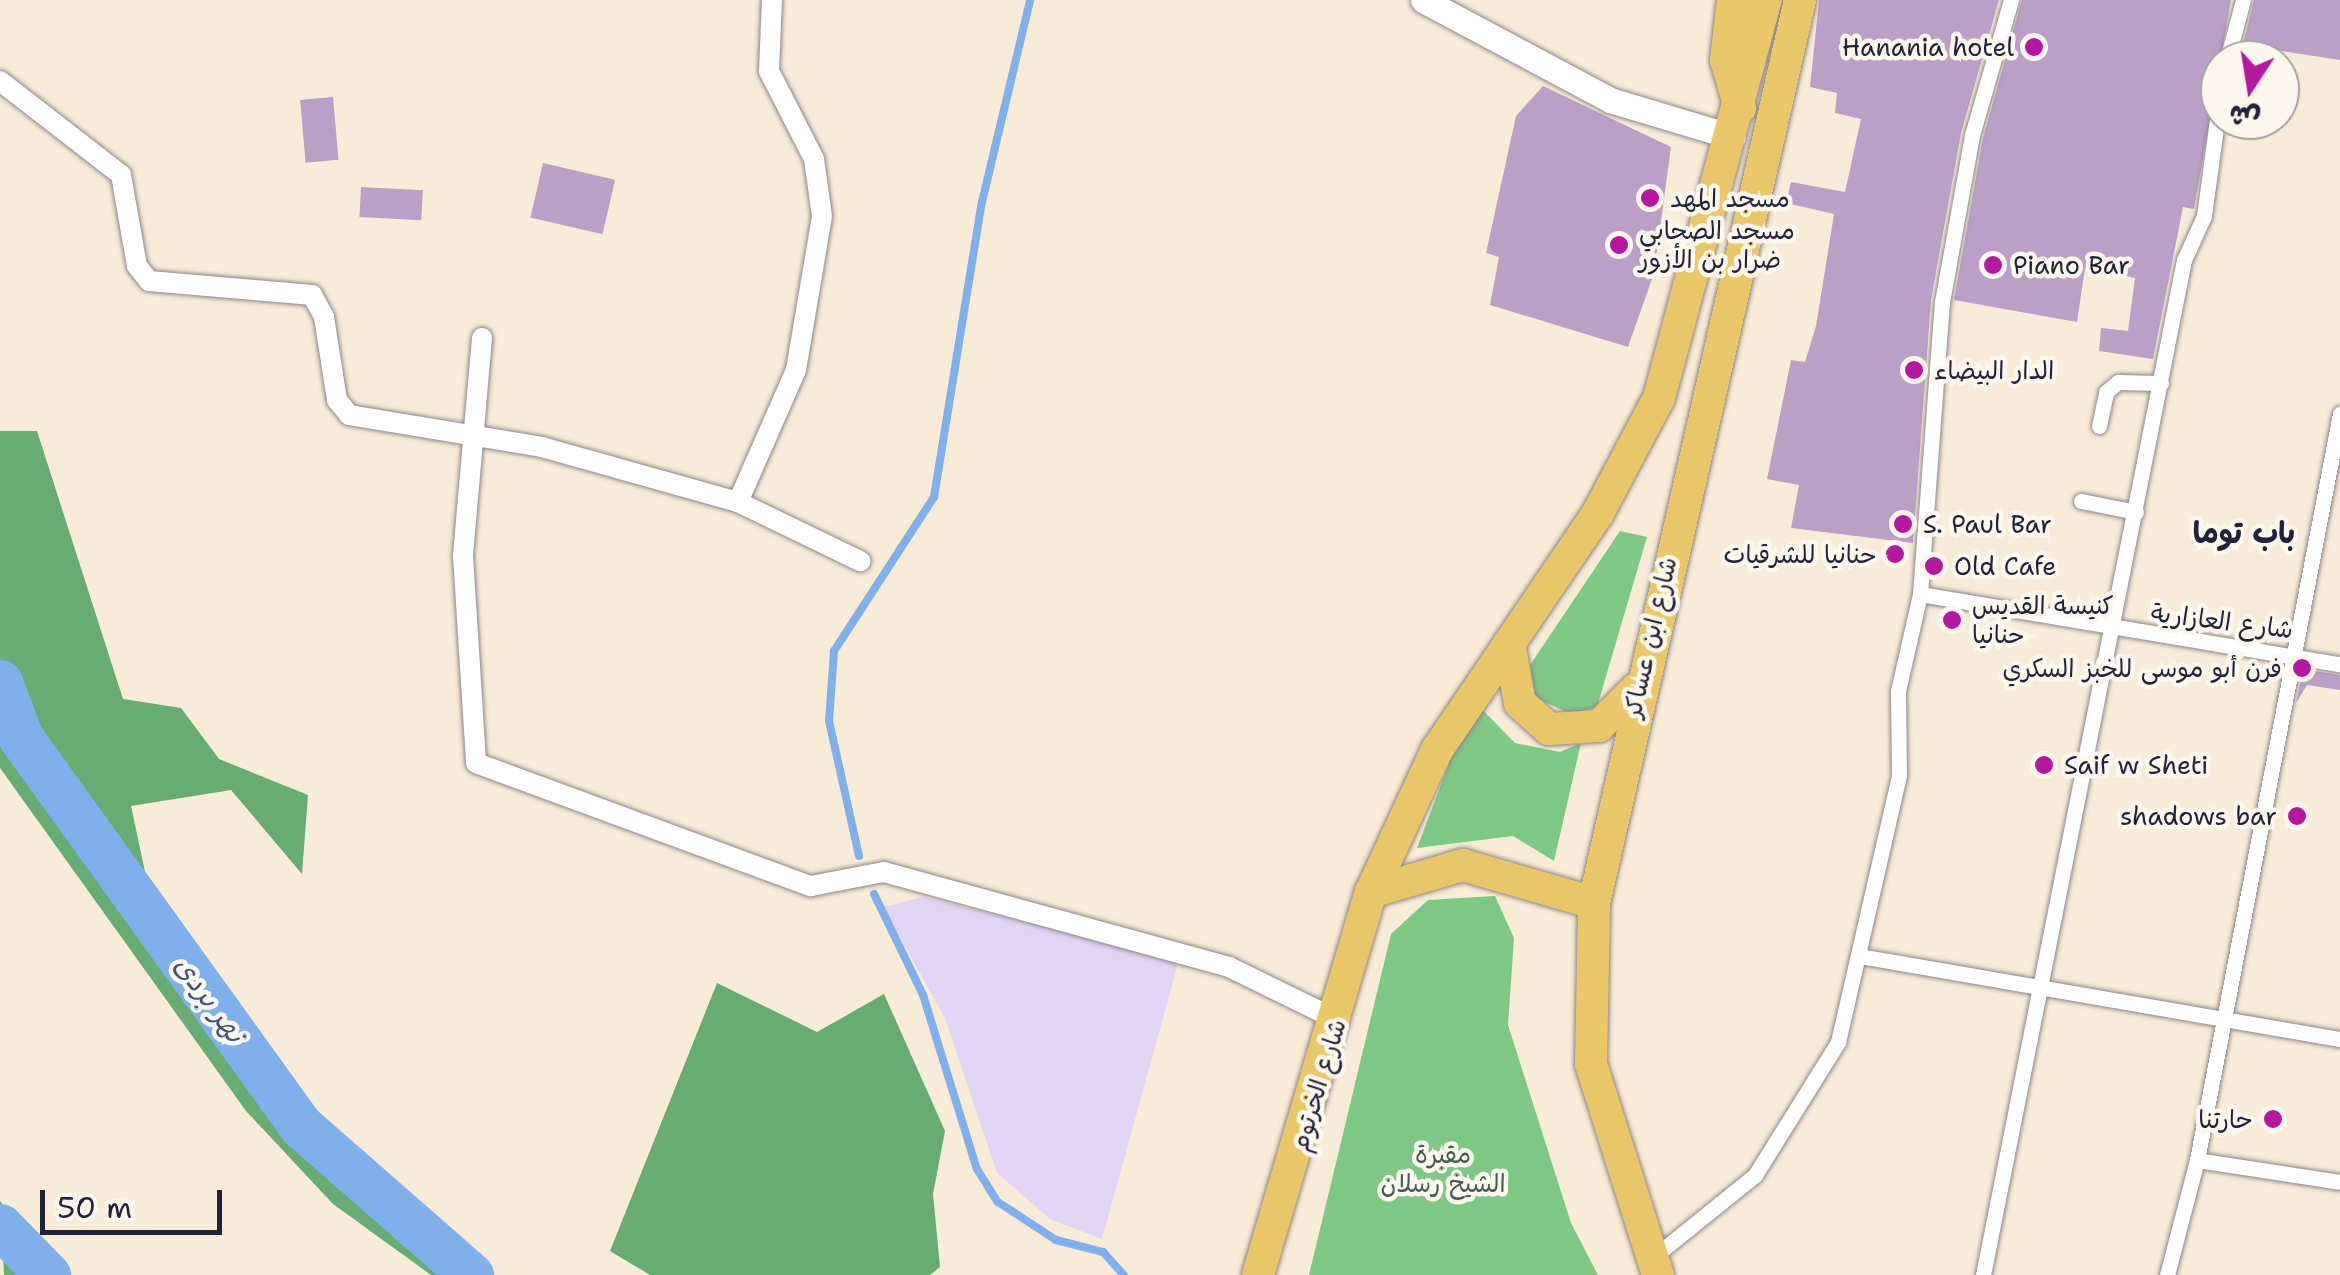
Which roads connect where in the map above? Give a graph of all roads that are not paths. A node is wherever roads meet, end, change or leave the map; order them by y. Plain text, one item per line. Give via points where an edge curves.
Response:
1 (772, 0) edge
2 (1423, 0) edge
3 (1734, 0) edge
4 (1766, 0) edge
5 (1800, 0) edge
6 (2011, 0) edge
7 (2243, 0) edge
8 (2233, 40) edge
9 (0, 81) edge
10 (1737, 124) junction
11 (2214, 140) edge
12 (482, 338) dead end
13 (2161, 383) junction
14 (2340, 414) edge
15 (2099, 426) dead end
16 (470, 436) junction
17 (2081, 501) dead end
18 (738, 502) junction
19 (2136, 512) junction
20 (860, 561) dead end
21 (1920, 594) junction
22 (2112, 632) junction
23 (1509, 644) junction
24 (2288, 653) junction
25 (2340, 664) edge
26 (1636, 689) junction
27 (1371, 892) junction
28 (1594, 902) junction
29 (1858, 956) junction
30 (2040, 988) junction
31 (1339, 1021) junction
32 (2222, 1022) junction
33 (2340, 1039) edge
34 (2197, 1160) junction
35 (2340, 1182) edge
36 (1654, 1268) edge
37 (1258, 1275) edge
38 (1983, 1275) edge
39 (2167, 1275) edge

1 - 18 street via 769,71 814,159 822,216 796,370
2 - 10 street via 1610,100
3 - 10 main road via 1726,60
4 - 10 main road
5 - 26 main road, شارع ابن عساكر
6 - 21 street via 1972,135 1942,302
7 - 8 street
9 - 16 street via 121,176 137,266 150,282 312,295 337,400 349,415
10 - 23 main road via 1659,398 1598,513
11 - 13 street via 2204,216 2184,260
12 - 16 street
13 - 15 street via 2118,382 2106,392
13 - 19 street
14 - 24 street
16 - 18 street
16 - 31 street via 469,744 485,770 811,886 884,872 1230,967
17 - 19 street
18 - 20 street
19 - 22 street
21 - 22 street, شارع العازارية
21 - 29 street via 1898,691 1899,775
22 - 24 street, شارع العازارية
22 - 30 street
23 - 26 main road via 1520,703 1549,728 1599,726
23 - 27 main road via 1437,750
24 - 25 street, شارع العازارية
24 - 32 street
26 - 28 main road, شارع ابن عساكر
27 - 28 main road via 1463,865
27 - 31 main road, شارع الخرتوم
28 - 36 main road, شارع ابن عساكر via 1592,1064
29 - 30 street
29 - 36 street via 1838,1042 1754,1176
30 - 32 street
30 - 38 street
31 - 37 main road, شارع الخرتوم
32 - 33 street
32 - 34 street
34 - 35 street
34 - 39 street

